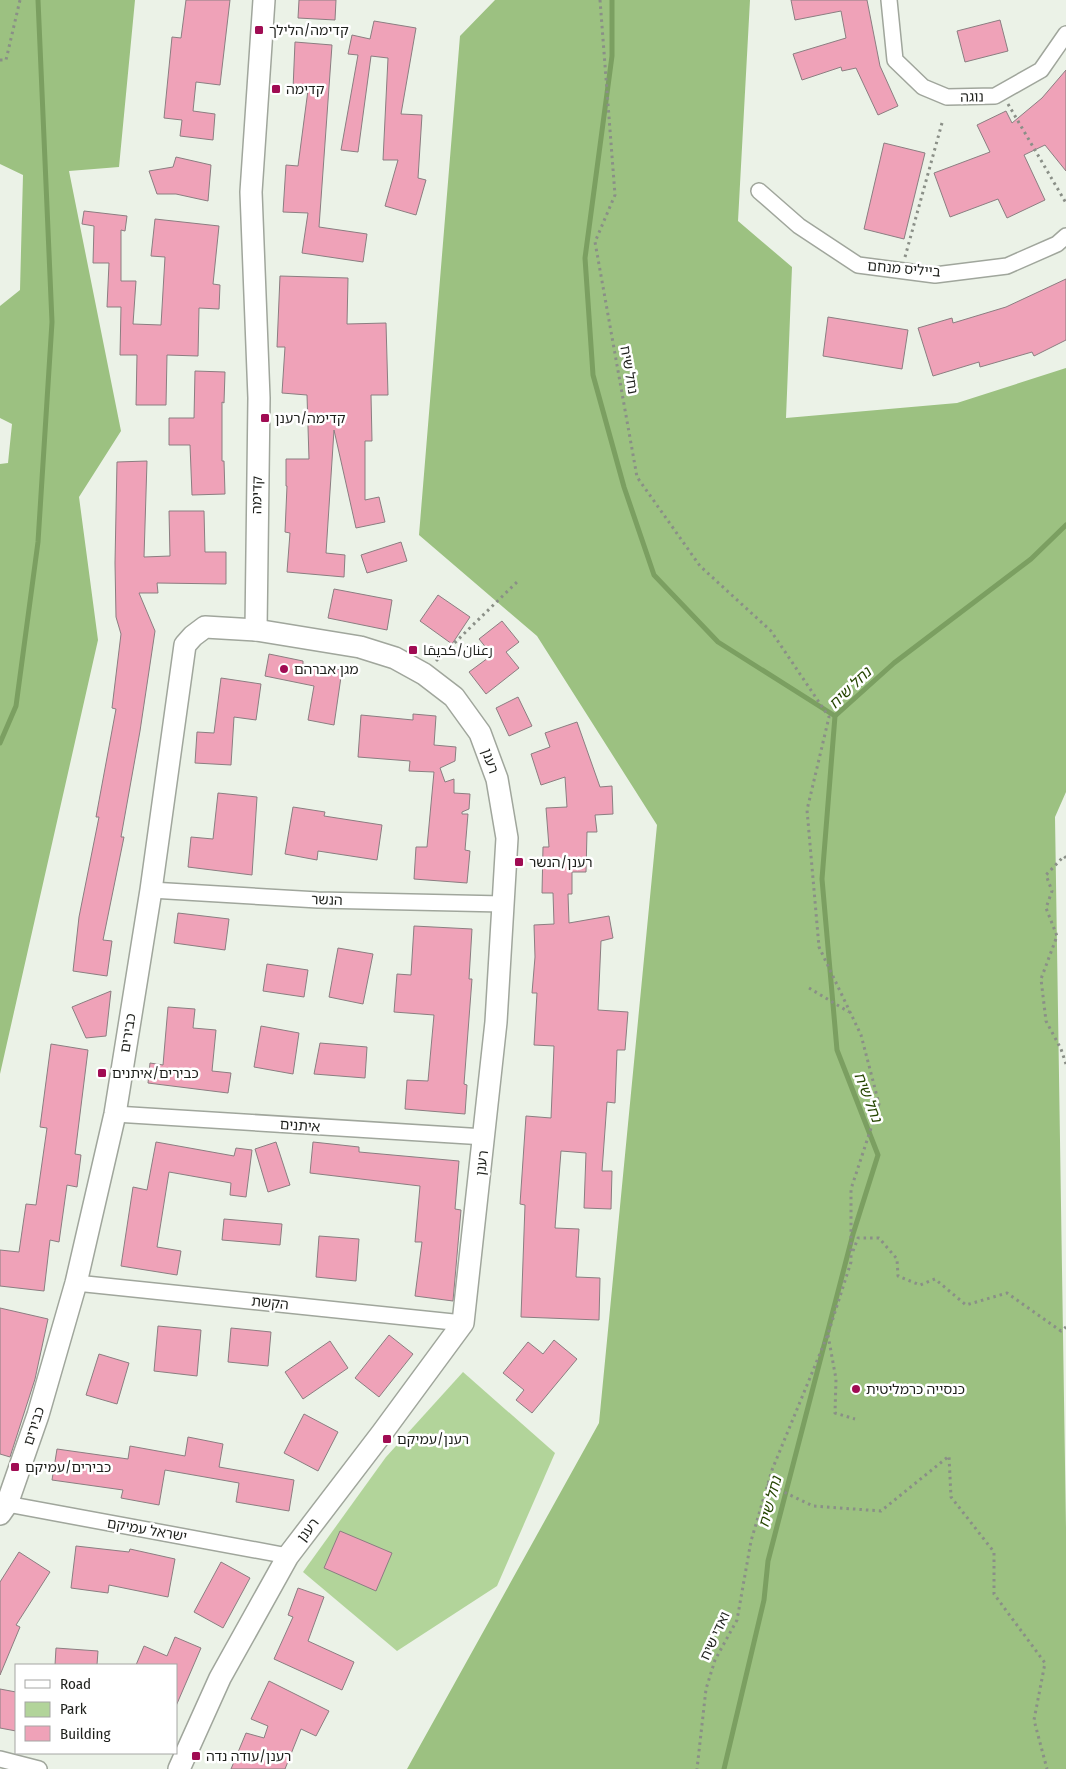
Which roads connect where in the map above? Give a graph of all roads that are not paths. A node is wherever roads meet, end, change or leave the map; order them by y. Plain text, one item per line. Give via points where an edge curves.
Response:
1 (264, 0) edge
2 (889, 0) edge
3 (1066, 34) edge
4 (758, 191) dead end
5 (1066, 236) edge
6 (256, 630) junction
7 (151, 890) junction
8 (503, 904) junction
9 (115, 1114) junction
10 (485, 1137) junction
11 (76, 1283) junction
12 (463, 1323) junction
13 (4, 1509) edge
14 (288, 1556) junction
15 (0, 1759) edge
16 (39, 1769) edge
17 (179, 1769) edge

1 - 6 street, קדימה via 251,192 259,398
2 - 3 street, נוגה via 895,60 923,86 947,97 995,96 1040,70
4 - 5 street, בייליס מנחם via 799,226 858,265 935,275 1007,266 1057,244
6 - 7 street, כבירים via 206,627 186,645
6 - 8 street, רענן via 360,647 395,658 424,674 454,697 480,733 497,778 506,838
7 - 8 street, הנשר via 318,900
7 - 9 street, כבירים
8 - 10 street, רענן
9 - 10 street, איתנים
9 - 11 street, כבירים
10 - 12 street, רענן
11 - 12 street, הקשת
11 - 13 street, כבירים via 38,1415
12 - 14 street, רענן
13 - 14 street, ישראל עמיקם
14 - 17 street, רענן via 220,1678
15 - 16 street

